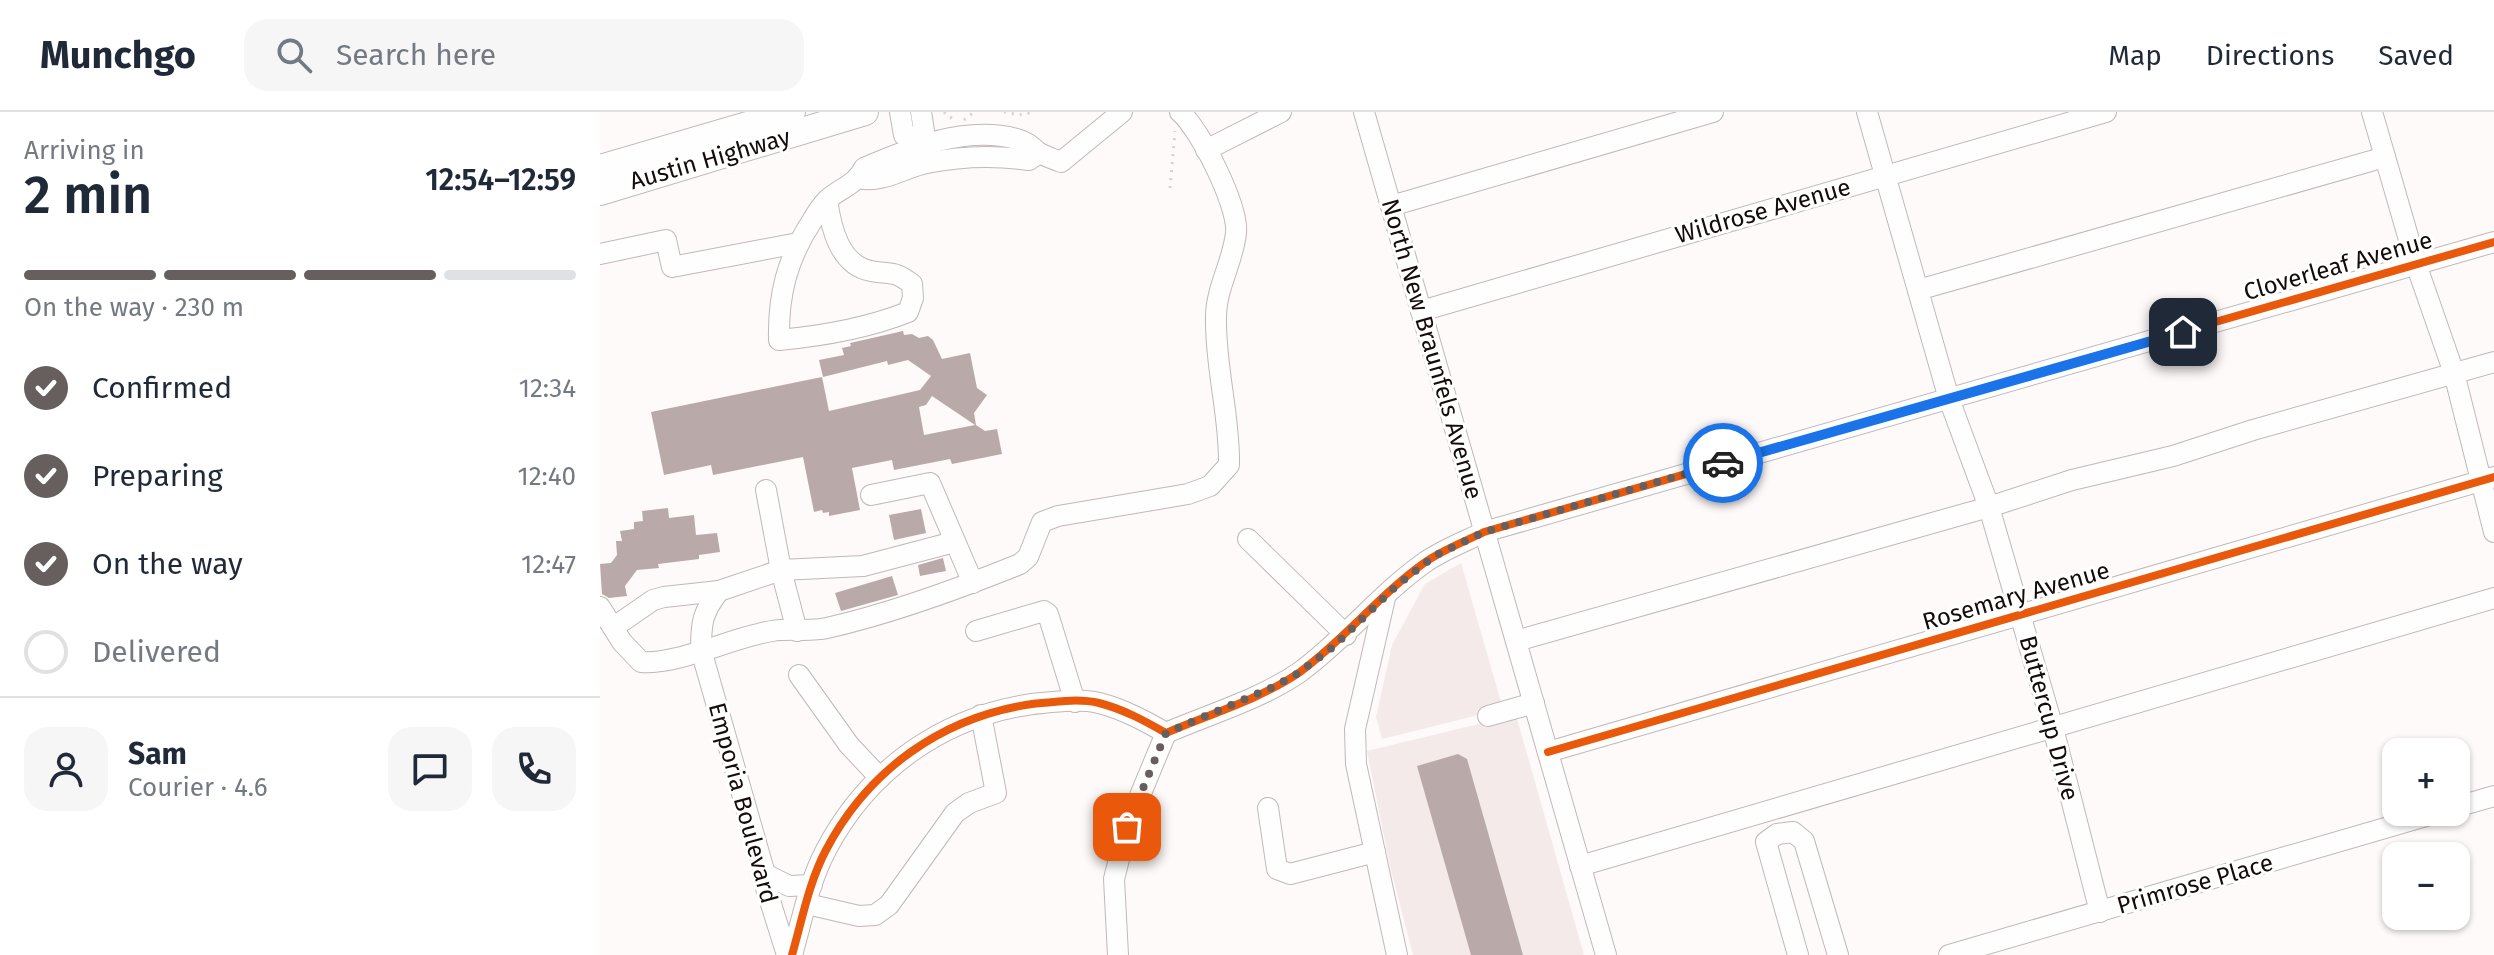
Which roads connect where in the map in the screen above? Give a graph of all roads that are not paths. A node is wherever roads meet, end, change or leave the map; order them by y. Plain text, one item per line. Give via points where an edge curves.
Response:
1 (792, 112) edge
2 (865, 112) edge
3 (900, 112) edge
4 (921, 112) edge
5 (1122, 112) edge
6 (1281, 112) edge
7 (1364, 112) edge
8 (1713, 112) edge
9 (1867, 112) edge
10 (2106, 112) edge
11 (2372, 112) edge
12 (1178, 121) edge
13 (918, 149) junction
14 (1206, 150) junction
15 (2385, 157) junction
16 (600, 168) edge
17 (1885, 176) junction
18 (600, 192) edge
19 (827, 200) junction
20 (1391, 206) junction
21 (2494, 242) edge
22 (798, 243) junction
23 (600, 254) edge
24 (2416, 264) junction
25 (1918, 290) junction
26 (1421, 311) junction
27 (2494, 362) edge
28 (2454, 373) junction
29 (1949, 399) junction
30 (2487, 479) edge
31 (766, 490) dead end
32 (871, 495) dead end
33 (1989, 507) junction
34 (1484, 532) junction
35 (2494, 532) edge
36 (1248, 539) dead end
37 (954, 542) junction
38 (781, 570) junction
39 (973, 583) junction
40 (719, 591) junction
41 (1385, 598) junction
42 (2494, 598) edge
43 (600, 607) edge
44 (2021, 616) junction
45 (614, 627) junction
46 (797, 631) junction
47 (976, 631) dead end
48 (1346, 635) junction
49 (1516, 641) junction
50 (701, 650) junction
51 (799, 675) dead end
52 (1075, 702) junction
53 (1534, 703) junction
54 (981, 715) junction
55 (1488, 716) dead end
56 (2053, 728) junction
57 (1166, 733) junction
58 (1548, 752) junction
59 (880, 778) junction
60 (2494, 796) edge
61 (2470, 803) edge
62 (1268, 808) dead end
63 (2392, 826) edge
64 (1375, 852) junction
65 (1580, 866) junction
66 (765, 874) junction
67 (810, 894) junction
68 (2100, 912) junction
69 (790, 955) edge
70 (1118, 955) edge
71 (1397, 955) edge
72 (1606, 955) edge
73 (1798, 955) edge
74 (1838, 955) edge
75 (1949, 955) edge

1 - 16 main road, Austin Highway
2 - 18 main road, Austin Highway
3 - 13 street via 904,135
4 - 13 street via 924,131
5 - 13 street via 1061,162 1039,153 1029,160
6 - 14 street
7 - 20 street, North New Braunfels Avenue
8 - 20 street
9 - 17 street, Buttercup Drive
10 - 17 street, Wildrose Avenue
11 - 15 street
12 - 14 street via 1197,132
13 - 19 street via 871,181 859,178
14 - 39 street via 1232,204 1237,230 1216,315 1229,465 1210,486 1188,494 1042,522 1028,557
15 - 24 street
15 - 25 street
17 - 25 street, Buttercup Drive
17 - 26 street, Wildrose Avenue
19 - 22 street
19 - 22 street via 839,246 848,257 862,269 896,272 912,284 908,312 812,337 779,340 784,278
20 - 26 street, North New Braunfels Avenue
21 - 24 street, Cloverleaf Avenue
22 - 23 street via 672,267 666,240
24 - 28 street
24 - 29 street, Cloverleaf Avenue
25 - 29 street, Buttercup Drive
26 - 34 street, North New Braunfels Avenue
27 - 28 street
28 - 30 street
28 - 33 street
29 - 33 street, Buttercup Drive
29 - 34 street, Cloverleaf Avenue
30 - 35 street
30 - 44 street, Rosemary Avenue
31 - 38 street
32 - 37 street via 930,483
33 - 44 street, Buttercup Drive
33 - 49 street
34 - 41 street, Cloverleaf Avenue via 1427,561
34 - 49 street, North New Braunfels Avenue
36 - 48 street
37 - 38 street via 863,566
37 - 39 street
38 - 40 street
38 - 46 street
39 - 46 street via 825,628
40 - 45 street via 653,600
40 - 50 street via 705,610
41 - 48 street, Cloverleaf Avenue
41 - 64 street via 1355,729 1356,764
42 - 56 street
43 - 45 street
44 - 56 street, Buttercup Drive
44 - 58 street, Rosemary Avenue
45 - 50 street via 641,662
46 - 50 street via 775,630
47 - 52 street via 1044,611
48 - 57 street, Cloverleaf Avenue via 1297,674
49 - 53 street, North New Braunfels Avenue
50 - 66 street, Emporia Boulevard
51 - 59 street
52 - 54 street
52 - 57 street via 1098,703
53 - 55 street
53 - 58 street, North New Braunfels Avenue
54 - 59 street via 922,742
54 - 67 street via 996,793 955,813 889,905 875,915 859,916
56 - 65 street
56 - 68 street, Buttercup Drive
57 - 70 street via 1127,827 1114,879
58 - 65 street, North New Braunfels Avenue
59 - 67 street via 841,826
60 - 61 street
62 - 64 street via 1277,869 1290,874
63 - 68 street, Primrose Place
64 - 71 street
65 - 72 street, North New Braunfels Avenue
66 - 67 street
66 - 69 street, Emporia Boulevard
67 - 69 street
68 - 75 street, Primrose Place
73 - 74 street via 1766,842 1793,832 1804,841

